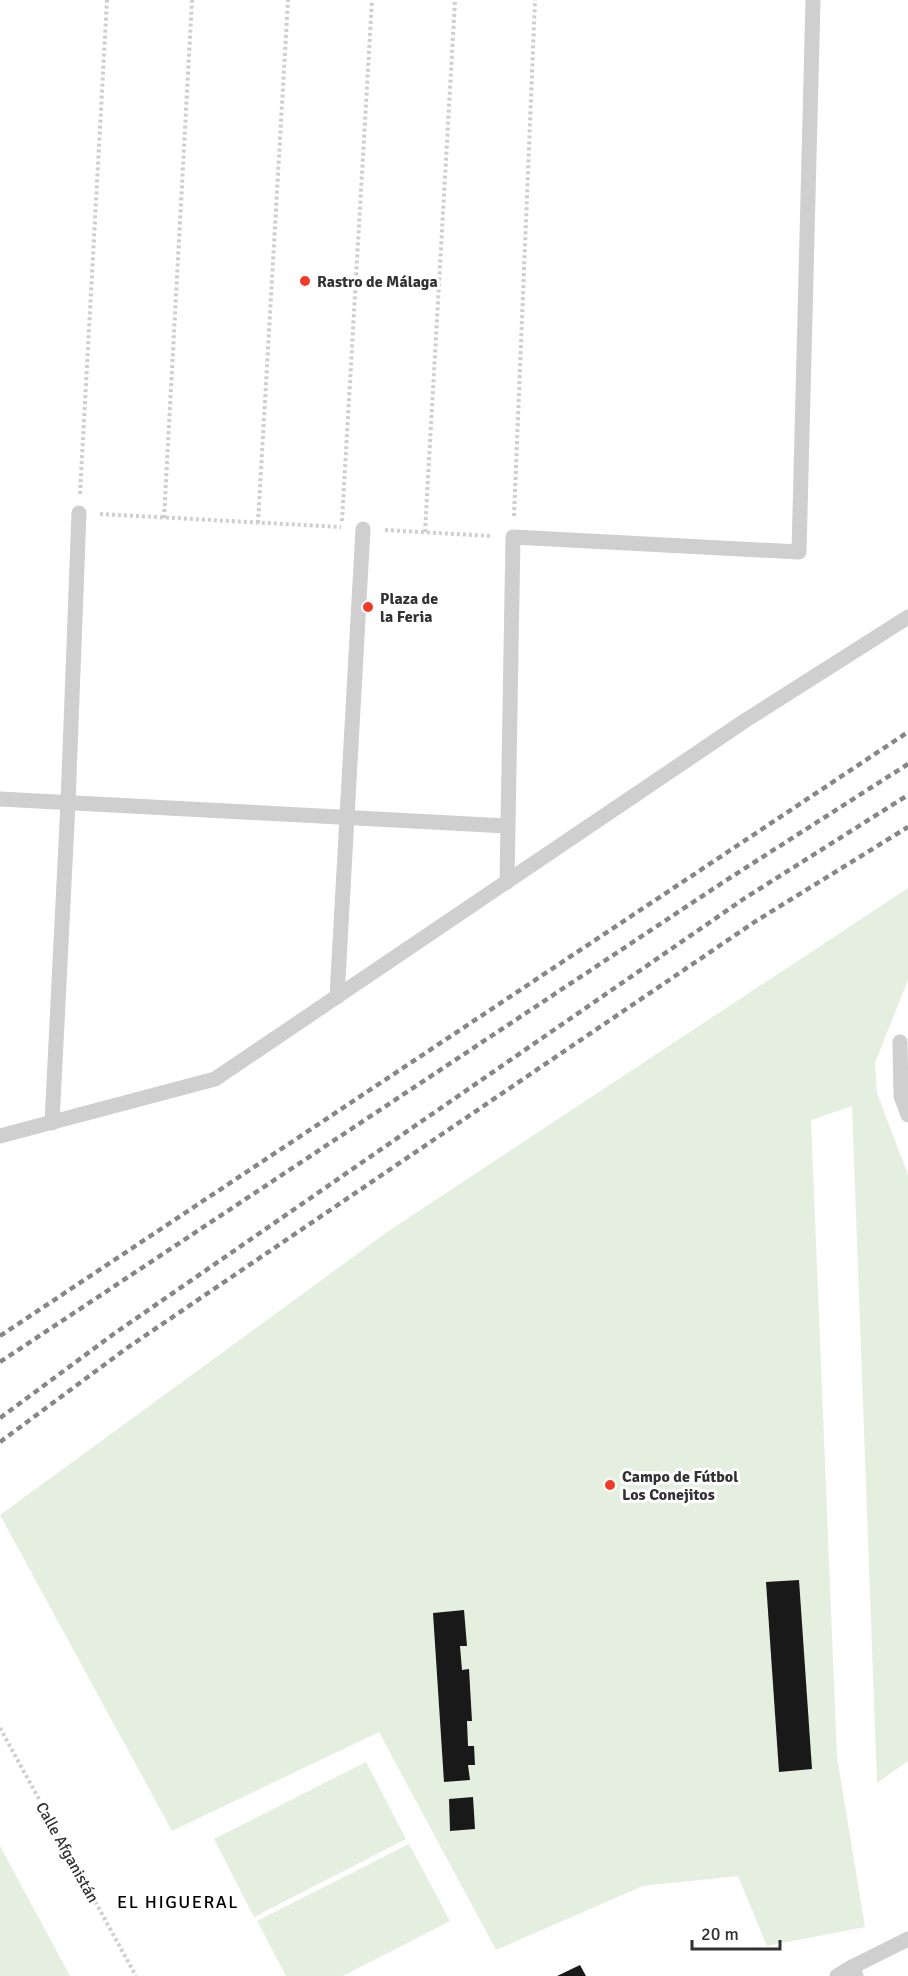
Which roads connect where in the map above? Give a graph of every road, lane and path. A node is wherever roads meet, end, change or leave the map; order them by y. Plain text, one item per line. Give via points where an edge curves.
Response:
1 (107, 0) edge
2 (192, 0) edge
3 (288, 0) edge
4 (372, 0) edge
5 (455, 0) edge
6 (535, 0) edge
7 (813, 0) edge
8 (79, 513) junction
9 (164, 518) junction
10 (258, 523) junction
11 (341, 528) junction
12 (363, 529) junction
13 (424, 532) junction
14 (513, 537) junction
15 (908, 616) edge
16 (0, 799) edge
17 (68, 803) junction
18 (346, 818) junction
19 (507, 826) junction
20 (507, 882) junction
21 (337, 997) junction
22 (900, 1042) dead end
23 (908, 1116) edge
24 (52, 1123) junction
25 (0, 1136) edge
26 (0, 1728) edge
27 (908, 1939) edge
28 (854, 1971) edge
29 (136, 1976) edge
30 (837, 1976) edge

1 - 8 path
2 - 9 path
3 - 10 path
4 - 11 path
5 - 13 path
6 - 14 path
7 - 14 lane via 799,552
8 - 9 path
8 - 17 lane
9 - 10 path
10 - 11 path
11 - 12 path
12 - 13 path
12 - 18 lane
13 - 14 path
14 - 19 lane
15 - 20 lane
16 - 17 lane
17 - 18 lane
17 - 24 lane
18 - 19 lane
18 - 21 lane
19 - 20 lane
20 - 21 lane
21 - 24 lane via 215,1079
22 - 23 lane via 901,1096
24 - 25 lane
26 - 29 path, Calle Afganistán
27 - 28 lane
28 - 30 lane

